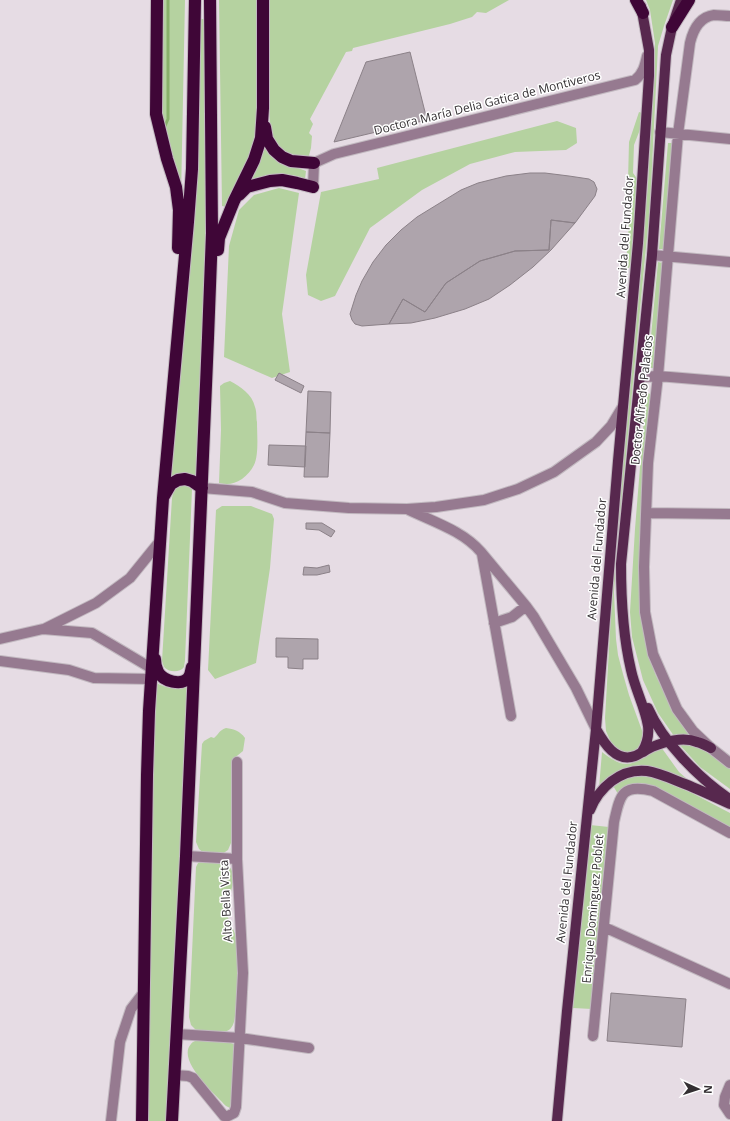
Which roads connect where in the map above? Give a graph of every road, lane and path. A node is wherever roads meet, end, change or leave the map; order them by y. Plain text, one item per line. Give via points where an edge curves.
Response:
1 (157, 0) edge
2 (195, 0) edge
3 (210, 0) edge
4 (263, 0) edge
5 (638, 0) edge
6 (681, 0) edge
7 (689, 0) edge
8 (643, 13) joint
9 (730, 16) edge
10 (672, 26) junction
11 (649, 50) junction
12 (263, 108) junction
13 (660, 132) junction
14 (678, 134) junction
15 (730, 139) edge
16 (314, 163) junction
17 (313, 187) joint
18 (234, 201) junction
19 (652, 255) junction
20 (667, 256) junction
21 (730, 262) edge
22 (208, 338) junction
23 (174, 369) junction
24 (640, 376) junction
25 (658, 376) junction
26 (730, 382) edge
27 (623, 406) junction
28 (202, 488) junction
29 (163, 498) junction
30 (408, 509) junction
31 (646, 513) junction
32 (730, 514) edge
33 (160, 541) junction
34 (481, 552) junction
35 (526, 606) junction
36 (494, 623) junction
37 (43, 629) junction
38 (0, 638) edge
39 (153, 638) junction
40 (195, 651) junction
41 (0, 661) edge
42 (631, 671) junction
43 (151, 673) junction
44 (511, 716) dead end
45 (596, 728) junction
46 (669, 742) junction
47 (711, 748) junction
48 (642, 752) junction
49 (237, 762) dead end
50 (730, 763) edge
51 (730, 799) edge
52 (730, 804) edge
53 (587, 820) junction
54 (730, 833) edge
55 (186, 856) junction
56 (237, 858) junction
57 (604, 927) junction
58 (730, 984) edge
59 (144, 992) junction
60 (176, 1034) junction
61 (593, 1036) dead end
62 (240, 1038) junction
63 (309, 1048) dead end
64 (174, 1075) junction
65 (730, 1085) edge
66 (730, 1114) edge
67 (111, 1121) edge
68 (142, 1121) edge
69 (172, 1121) edge
70 (557, 1121) edge

1 - 23 highway via 156,114 176,187 179,210
2 - 23 highway via 192,169
3 - 22 highway via 212,233
4 - 12 highway
5 - 8 highway
6 - 10 main road, Avenida del Fundador
7 - 10 highway
8 - 11 main road, Avenida del Fundador
9 - 14 street, Doctor Alfredo Palacios via 714,15 705,18 692,34
10 - 13 main road, Avenida del Fundador via 666,55
11 - 16 street, Doctora María Delia Gatica de Montiveros via 644,70 635,80 334,154
11 - 27 main road, Avenida del Fundador via 639,235
12 - 16 highway via 267,139 274,150 290,161
12 - 18 highway via 261,138 254,160
13 - 14 street
13 - 19 main road, Avenida del Fundador
14 - 15 street
14 - 20 street, Doctor Alfredo Palacios
16 - 17 street
17 - 18 highway via 282,180 270,181 247,187
18 - 22 highway via 219,238
19 - 20 street
19 - 24 main road, Avenida del Fundador
20 - 21 street
20 - 25 street, Doctor Alfredo Palacios
22 - 28 highway
23 - 29 highway
24 - 25 street
24 - 42 main road, Avenida del Fundador via 621,564 622,610
25 - 26 street
25 - 31 street, Doctor Alfredo Palacios via 648,463
27 - 30 street via 611,426 596,442 554,472 518,489 484,500
27 - 45 main road, Avenida del Fundador
28 - 29 highway via 192,481 178,480 171,484
28 - 30 street via 252,492 285,503
28 - 40 highway
29 - 33 highway
30 - 34 street via 458,533
31 - 32 street
31 - 47 street, Doctor Alfredo Palacios via 645,612 653,654 677,709
33 - 37 street via 130,578 96,603
33 - 39 highway
34 - 35 street
34 - 36 street
35 - 36 street via 512,617
35 - 45 street via 576,688
36 - 44 street
37 - 38 street
37 - 43 street via 92,633
39 - 40 highway via 158,673 174,682 190,676
39 - 43 highway
40 - 55 highway
41 - 43 street via 69,670 94,678
42 - 46 main road via 652,717
42 - 48 main road via 648,726 646,745
43 - 59 highway
45 - 48 main road via 610,750 619,756 628,758
45 - 53 main road, Avenida del Fundador
46 - 47 main road via 696,741
46 - 48 main road
46 - 51 main road via 699,775
47 - 50 street, Doctor Alfredo Palacios
49 - 56 street, Alto Bella Vista
52 - 53 main road via 656,773 630,772 610,782 601,791 594,800
53 - 70 main road, Avenida del Fundador
54 - 57 street, Enrique Dominguez Poblet via 653,791 642,788 630,789 621,797 614,822
55 - 56 street
55 - 60 highway
56 - 62 street, Alto Bella Vista via 243,973
57 - 58 street
57 - 61 street, Enrique Dominguez Poblet
59 - 67 street via 131,1009 120,1042
59 - 68 highway
60 - 62 street
60 - 64 highway
62 - 63 street
62 - 64 street, Alto Bella Vista via 234,1114 224,1116 193,1078
64 - 69 highway
65 - 66 street via 724,1105

